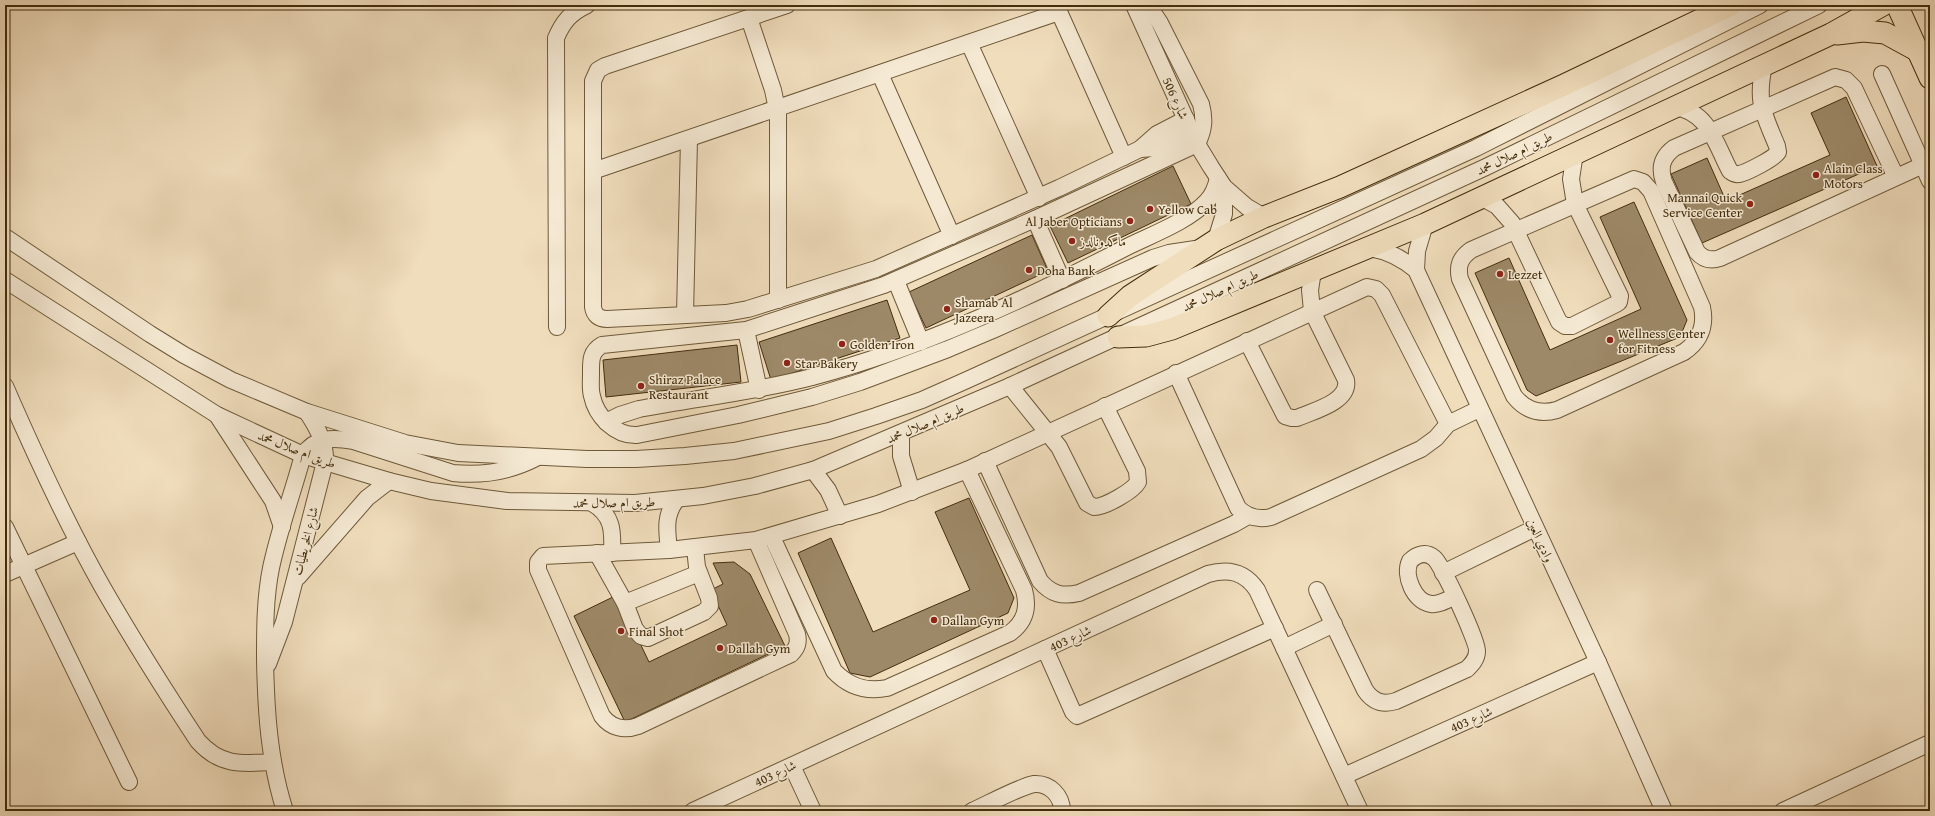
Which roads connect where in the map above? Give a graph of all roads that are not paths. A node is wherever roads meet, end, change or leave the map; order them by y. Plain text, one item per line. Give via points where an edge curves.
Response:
1 (587, 5) edge
2 (787, 5) edge
3 (1134, 5) edge
4 (1148, 5) edge
5 (1731, 5) edge
6 (1760, 5) edge
7 (1819, 5) edge
8 (1883, 5) edge
9 (1896, 5) edge
10 (1057, 9) edge
11 (749, 18) junction
12 (1831, 34) junction
13 (969, 43) junction
14 (1918, 51) junction
15 (1764, 65) junction
16 (880, 74) junction
17 (1882, 74) dead end
18 (1930, 78) edge
19 (1674, 107) junction
20 (777, 108) junction
21 (1761, 109) junction
22 (1711, 131) junction
23 (1192, 132) junction
24 (689, 139) junction
25 (1576, 153) junction
26 (1124, 157) junction
27 (1923, 165) junction
28 (593, 172) junction
29 (1896, 177) junction
30 (1930, 181) edge
31 (1221, 183) junction
32 (1039, 198) junction
33 (1479, 198) junction
34 (1575, 204) junction
35 (1264, 217) junction
36 (1035, 219) junction
37 (1424, 224) junction
38 (1516, 230) junction
39 (952, 236) junction
40 (5, 237) edge
41 (1210, 244) junction
42 (1370, 248) junction
43 (1416, 270) junction
44 (1313, 271) junction
45 (5, 280) edge
46 (1062, 280) junction
47 (896, 281) junction
48 (778, 300) junction
49 (1312, 311) junction
50 (685, 315) junction
51 (1108, 316) junction
52 (557, 327) dead end
53 (746, 330) junction
54 (1118, 337) junction
55 (1247, 341) junction
56 (921, 342) junction
57 (1176, 373) junction
58 (5, 386) edge
59 (1010, 386) junction
60 (759, 390) junction
61 (1105, 406) junction
62 (1479, 409) junction
63 (307, 412) junction
64 (217, 415) junction
65 (606, 422) junction
66 (1448, 424) junction
67 (1049, 432) junction
68 (901, 434) junction
69 (322, 440) junction
70 (304, 454) junction
71 (537, 457) junction
72 (985, 461) junction
73 (325, 462) junction
74 (813, 470) junction
75 (966, 470) junction
76 (389, 481) junction
77 (912, 492) junction
78 (677, 499) junction
79 (592, 503) junction
80 (840, 516) junction
81 (1248, 516) junction
82 (5, 528) edge
83 (282, 528) junction
84 (1535, 528) junction
85 (772, 537) junction
86 (756, 540) junction
87 (78, 542) junction
88 (695, 548) junction
89 (669, 550) junction
90 (605, 553) junction
91 (24, 565) junction
92 (700, 573) junction
93 (1443, 573) junction
94 (5, 574) edge
95 (295, 580) junction
96 (1317, 590) dead end
97 (1454, 596) junction
98 (625, 603) junction
99 (1334, 624) junction
100 (1275, 628) junction
101 (1284, 648) junction
102 (1045, 649) junction
103 (1598, 662) junction
104 (266, 671) junction
105 (1930, 743) edge
106 (272, 762) junction
107 (792, 766) junction
108 (1344, 776) junction
109 (129, 782) dead end
110 (285, 811) edge
111 (693, 811) edge
112 (813, 811) edge
113 (972, 811) edge
114 (1062, 811) edge
115 (1360, 811) edge
116 (1664, 811) edge
117 (1783, 811) edge

1 - 52 street via 573,11 562,23 556,38
2 - 11 street
3 - 23 street, شارع 506
4 - 23 street via 1160,23 1201,104 1204,127
5 - 35 main road via 1348,184
6 - 51 street, طريق ام صلال محمد via 1476,148
7 - 54 street, طريق ام صلال محمد via 1486,167
8 - 12 main road
9 - 14 main road
10 - 13 street
10 - 26 street
11 - 20 street
11 - 28 street via 598,70 593,81
12 - 14 main road via 1862,31 1885,33
12 - 15 main road
13 - 16 street
13 - 32 street
14 - 18 main road
15 - 19 main road
15 - 21 street
16 - 20 street
16 - 39 street
17 - 27 street
19 - 22 street via 1684,108 1695,114
19 - 25 main road
20 - 24 street
20 - 48 street
21 - 22 street
21 - 22 street via 1778,152 1774,157 1742,173 1730,171
21 - 29 street via 1830,78 1846,80 1854,88
22 - 29 street via 1674,148 1665,158 1661,170 1664,182 1697,252 1710,260 1720,258
23 - 26 street via 1157,134 1140,149
23 - 31 street, شارع 506
23 - 36 street
24 - 28 street
24 - 50 street
25 - 33 main road
25 - 34 street via 1571,179
26 - 32 street
27 - 29 street
27 - 30 street
28 - 50 street via 593,307 596,315 607,319
31 - 35 street, شارع 506
31 - 41 street via 1224,214
31 - 46 street via 1210,198 1192,213
32 - 39 street
33 - 37 main road
33 - 38 street via 1497,206 1506,214
34 - 38 street
34 - 38 street via 1620,296 1616,304 1572,326 1565,326 1559,322
34 - 38 street via 1629,180 1639,180 1648,186 1702,307 1704,323 1699,338 1684,352 1550,412 1528,408 1514,396 1458,272 1461,259 1466,254
35 - 41 main road
36 - 46 street
36 - 47 street
37 - 42 main road
37 - 43 street, وادي العين via 1417,251
39 - 48 street via 876,269
40 - 63 street, طريق ام صلال محمد via 184,355 231,380
41 - 51 main road via 1130,296
41 - 65 street via 1153,258 948,349 812,397 738,416 637,434 619,432
42 - 43 street, وادي العين via 1399,257
42 - 44 main road
43 - 62 street, وادي العين
44 - 49 street via 1310,290
44 - 54 main road via 1172,329 1146,336
45 - 64 street, طريق ام صلال محمد
46 - 56 street
47 - 53 street
47 - 56 street
48 - 50 street via 726,313
49 - 55 street
49 - 55 street via 1346,380 1344,394 1337,400 1297,418 1285,416
49 - 66 street via 1362,288 1371,287 1380,292
51 - 71 street, طريق ام صلال محمد via 922,400 829,430 740,449 685,456 629,459
53 - 60 street
53 - 65 street via 609,343 595,349 591,363 592,395 598,412
54 - 59 street, طريق ام صلال محمد
55 - 57 street
56 - 60 street via 875,359
57 - 61 street
57 - 81 street via 1238,508
58 - 87 street
59 - 67 street
59 - 68 street, طريق ام صلال محمد
60 - 65 street via 639,409
61 - 67 street
61 - 67 street via 1138,476 1135,487 1102,506 1094,507 1087,503
62 - 66 street
62 - 84 street, وادي العين
63 - 69 street, شارع الخريطيات
63 - 71 street, طريق ام صلال محمد via 431,448 458,453
64 - 70 street, طريق ام صلال محمد
64 - 83 street via 273,501
66 - 81 street via 1429,444 1414,452 1271,517 1263,519
67 - 72 street
68 - 74 street, طريق ام صلال محمد
68 - 77 street via 901,456
69 - 70 street via 308,448
69 - 71 street via 353,440 453,473 467,475 496,473
69 - 73 street, شارع الخريطيات
70 - 73 street, طريق ام صلال محمد
70 - 83 street, شارع الخريطيات
72 - 75 street
72 - 81 street via 1040,581 1059,595 1079,593
73 - 76 street, طريق ام صلال محمد
73 - 95 street, شارع الخريطيات
74 - 78 street, طريق ام صلال محمد via 729,491
74 - 80 street via 828,490
75 - 77 street
75 - 85 street via 1024,590 1027,604 1024,618 1010,633 887,688 870,690 854,686 834,671
76 - 79 street, طريق ام صلال محمد via 482,499 533,503
76 - 95 street via 367,498
77 - 80 street
78 - 79 street, طريق ام صلال محمد via 635,503
78 - 89 street via 666,521
79 - 90 street via 604,511 613,530
80 - 85 street
82 - 91 street
83 - 104 street, شارع الخريطيات via 267,588
84 - 93 street
84 - 103 street, وادي العين
85 - 86 street
86 - 88 street
86 - 90 street via 797,634 795,650 638,726 626,729 610,724 602,716 537,566 540,558 547,554
87 - 91 street
87 - 106 street via 126,627 198,741 212,754 230,762
88 - 89 street
88 - 92 street
89 - 90 street
90 - 98 street
91 - 94 street
91 - 109 street
92 - 98 street
92 - 98 street via 710,602 708,609 652,637 644,637 638,633
93 - 97 street
93 - 97 street via 1437,561 1426,554 1413,558 1407,569 1415,594 1425,603 1438,604
95 - 104 street, شارع الخريطيات via 284,622
96 - 99 street
97 - 99 street via 1477,644 1476,658 1460,672 1390,703 1378,702 1368,695
99 - 101 street
100 - 101 street, شارع 403
100 - 102 street, شارع 403 via 1251,581 1236,572 1219,570
100 - 102 street via 1077,716
101 - 108 street, شارع 403
102 - 107 street, شارع 403
103 - 108 street, شارع 403
103 - 116 street, وادي العين
104 - 106 street, شارع الخريطيات via 267,719
105 - 117 street
106 - 110 street, شارع الخريطيات
107 - 111 street, شارع 403
107 - 112 street
108 - 115 street, شارع 403
113 - 114 street via 1035,784 1047,786 1052,790 1060,799

